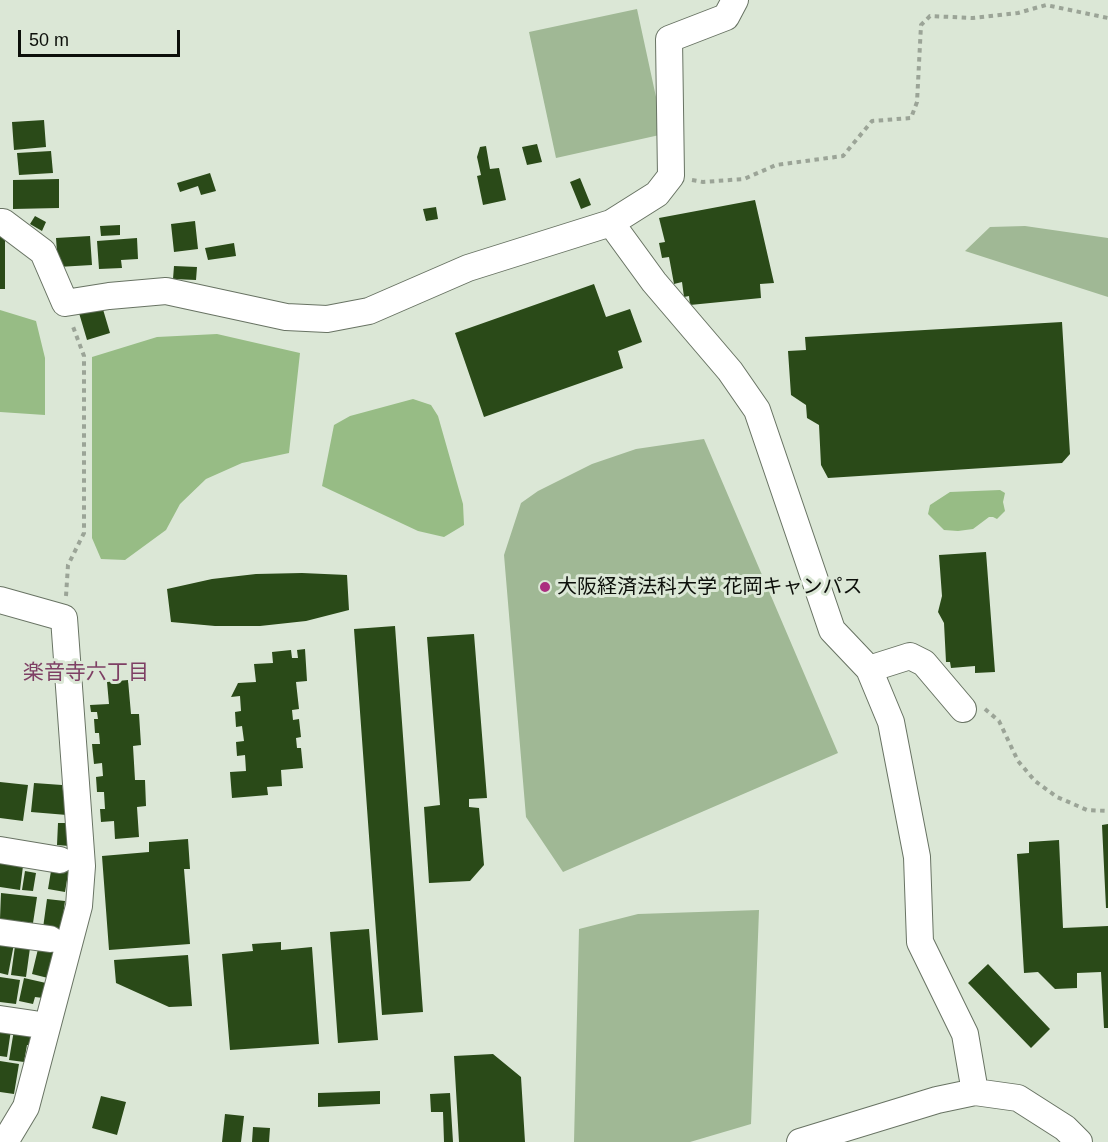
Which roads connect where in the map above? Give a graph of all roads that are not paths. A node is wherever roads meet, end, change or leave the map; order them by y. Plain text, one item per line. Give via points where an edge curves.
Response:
1 (735, 0) edge
2 (0, 222) edge
3 (611, 223) junction
4 (0, 600) edge
5 (869, 669) junction
6 (963, 709) road end
7 (0, 850) edge
8 (60, 860) dead end
9 (0, 932) edge
10 (50, 939) dead end
11 (0, 1019) edge
12 (34, 1024) dead end
13 (975, 1092) junction
14 (7, 1125) edge
15 (800, 1142) edge
16 (1079, 1142) edge

1 - 3 street via 726,17 669,39 671,176 657,194
2 - 3 street via 43,252 65,303 166,291 286,317 327,319 369,311 468,268
3 - 5 street via 757,410 832,630
4 - 14 street via 64,618 82,866 79,906 26,1107
5 - 6 street via 910,657 924,663
5 - 13 street via 891,722 913,835 920,942 965,1034
7 - 8 street
9 - 10 street
11 - 12 street
13 - 15 street
13 - 16 street via 1018,1098 1065,1128

